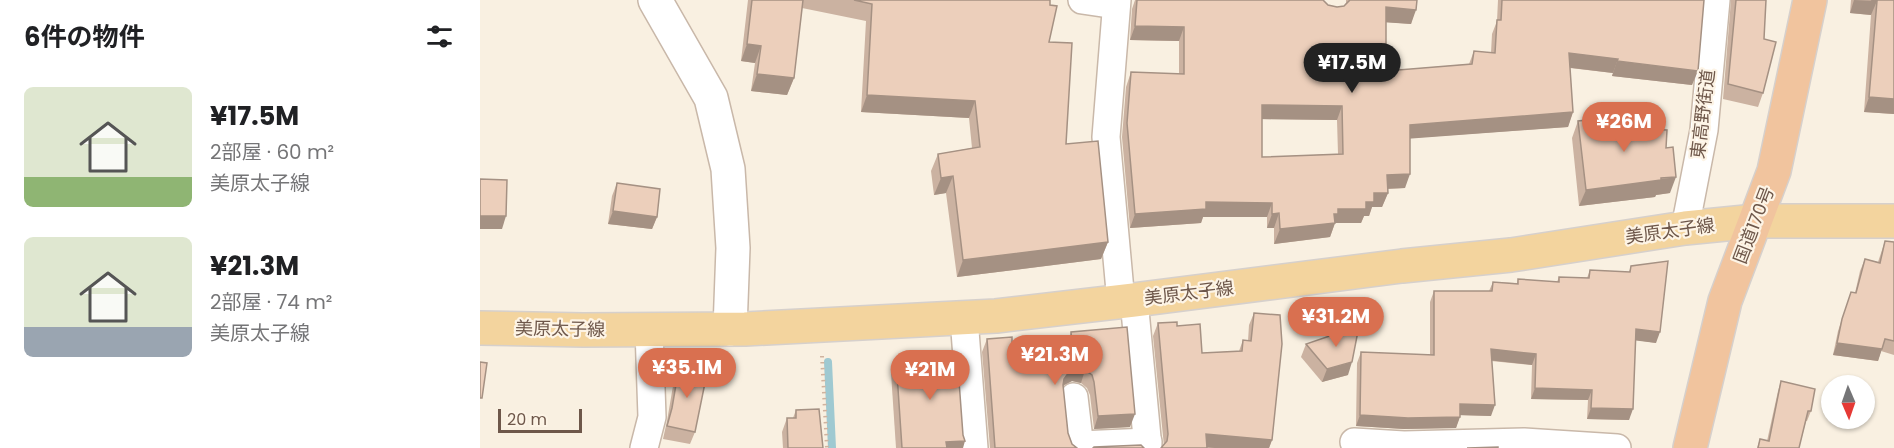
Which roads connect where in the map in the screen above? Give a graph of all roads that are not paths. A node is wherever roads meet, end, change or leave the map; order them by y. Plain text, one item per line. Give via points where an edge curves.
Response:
1 (655, 0) edge
2 (1082, 0) edge
3 (1716, 0) edge
4 (1810, 0) edge
5 (1116, 2) edge
6 (1756, 221) junction
7 (1894, 221) edge
8 (1685, 228) junction
9 (1128, 301) junction
10 (964, 318) junction
11 (480, 328) edge
12 (730, 329) junction
13 (649, 330) junction
14 (1074, 397) dead end
15 (1354, 442) dead end
16 (1148, 445) edge
17 (1080, 447) edge
18 (644, 448) edge
19 (974, 448) edge
20 (1617, 448) edge
21 (1690, 448) edge

1 - 12 street via 711,98 728,169 733,248
2 - 5 street
3 - 8 street, 東高野街道 via 1704,130
4 - 6 highway, 国道170号 via 1774,171
5 - 9 street via 1106,137
6 - 7 main road, 美原太子線
6 - 8 main road, 美原太子線
6 - 21 highway, 国道170号 via 1725,301
8 - 9 main road, 美原太子線 via 1511,255
9 - 10 main road, 美原太子線
9 - 16 street
10 - 12 main road, 美原太子線
10 - 19 street
11 - 13 main road, 美原太子線
12 - 13 main road, 美原太子線
13 - 18 street via 652,417
14 - 17 street
15 - 20 street via 1524,442
16 - 17 street

